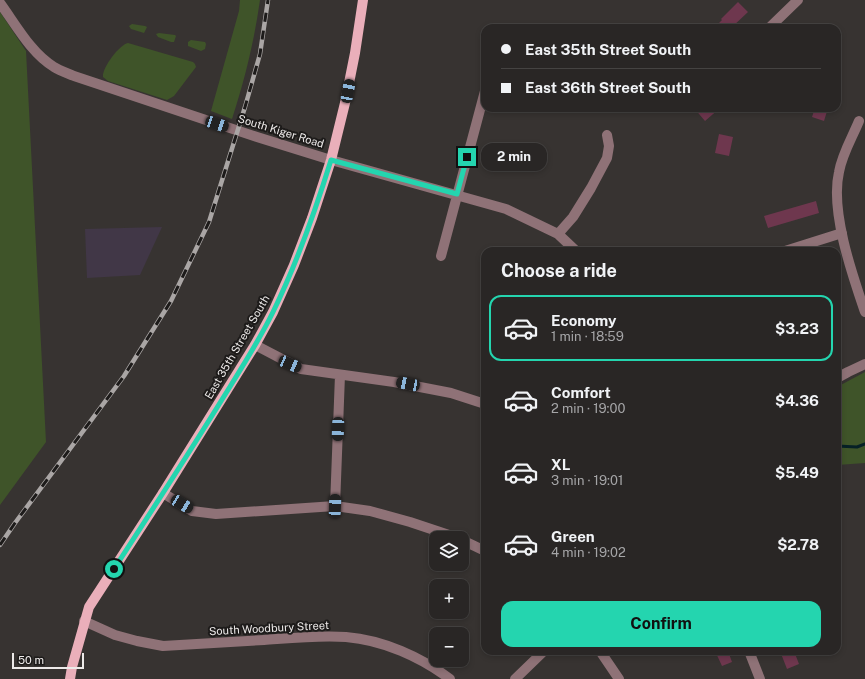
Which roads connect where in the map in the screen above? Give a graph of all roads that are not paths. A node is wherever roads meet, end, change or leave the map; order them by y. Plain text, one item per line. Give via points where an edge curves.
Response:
1 (363, 0) edge
2 (798, 0) edge
3 (0, 3) edge
4 (773, 24) edge
5 (481, 106) edge
6 (859, 121) dead end
7 (607, 135) dead end
8 (331, 160) junction
9 (457, 194) junction
10 (842, 233) junction
11 (558, 234) junction
12 (572, 247) edge
13 (798, 247) edge
14 (441, 256) dead end
15 (865, 312) edge
16 (255, 345) junction
17 (865, 364) edge
18 (340, 375) junction
19 (841, 376) edge
20 (481, 403) edge
21 (163, 493) junction
22 (335, 506) junction
23 (437, 531) edge
24 (469, 544) edge
25 (481, 550) edge
26 (84, 621) junction
27 (540, 655) edge
28 (603, 655) edge
29 (751, 655) edge
30 (70, 679) edge
31 (450, 679) edge
32 (515, 679) edge
33 (618, 679) edge
34 (760, 679) edge

1 - 8 main road, East 35th Street South via 345,103
2 - 4 street
3 - 8 street, South Kiger Road via 31,46 54,67 74,76
5 - 9 street
6 - 10 street via 842,159 838,178 836,201
7 - 11 street via 607,158 574,217
8 - 9 street, South Kiger Road
8 - 16 main road, East 35th Street South via 294,265
9 - 11 street, South Kiger Road via 506,209
9 - 14 street
10 - 13 street
10 - 15 street
11 - 12 street, South Kiger Road
16 - 18 street via 301,369
16 - 21 main road, East 35th Street South
17 - 19 street
18 - 20 street via 451,393
18 - 22 street
21 - 22 street via 192,511 216,514
21 - 26 main road, East 35th Street South via 89,607
22 - 23 street via 370,511
24 - 25 street
26 - 30 main road, East 35th Street South
26 - 31 street, South Woodbury Street via 115,635 163,646 320,636 368,640 401,651
27 - 32 street
28 - 33 street
29 - 34 street

